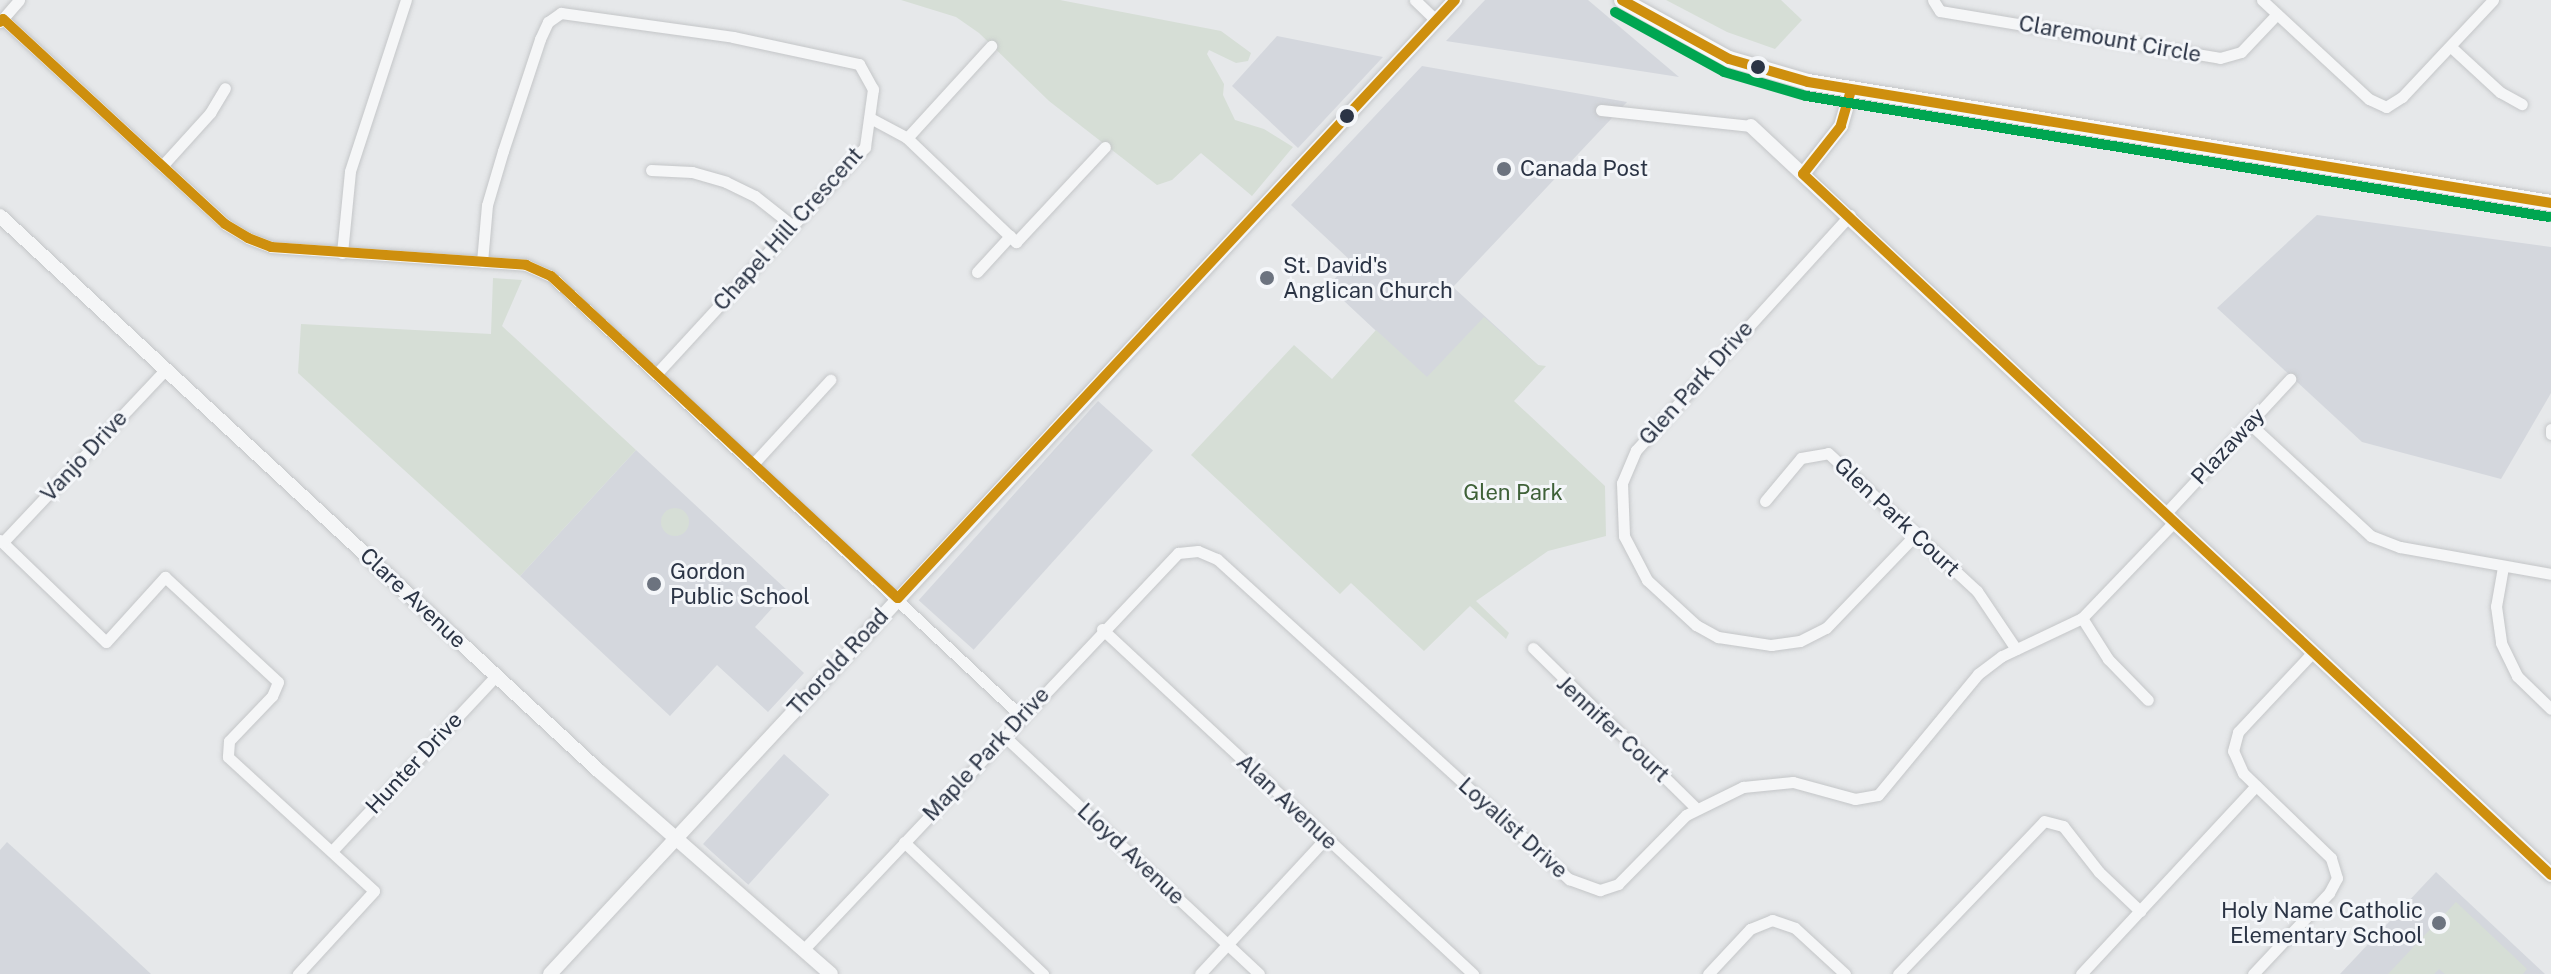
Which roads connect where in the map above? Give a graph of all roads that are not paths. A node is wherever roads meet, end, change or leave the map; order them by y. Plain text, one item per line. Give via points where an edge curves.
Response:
1 (19, 0) edge
2 (406, 0) edge
3 (1415, 0) edge
4 (1455, 0) edge
5 (1622, 0) edge
6 (1933, 0) edge
7 (2262, 0) edge
8 (2487, 2) edge
9 (2277, 14) junction
10 (2, 20) edge
11 (1436, 20) junction
12 (991, 46) dead end
13 (2451, 47) junction
14 (225, 88) dead end
15 (1851, 90) junction
16 (2522, 104) dead end
17 (1601, 110) dead end
18 (872, 119) junction
19 (1751, 126) joint
20 (907, 138) junction
21 (1105, 147) dead end
22 (162, 166) junction
23 (651, 170) dead end
24 (1803, 174) junction
25 (2551, 203) edge
26 (1850, 215) junction
27 (0, 216) edge
28 (793, 226) junction
29 (1010, 236) junction
30 (342, 253) junction
31 (482, 262) junction
32 (977, 272) dead end
33 (166, 369) junction
34 (658, 372) junction
35 (2290, 379) dead end
36 (830, 380) dead end
37 (2250, 424) junction
38 (754, 463) junction
39 (1765, 501) dead end
40 (2170, 517) junction
41 (1916, 534) junction
42 (1, 541) edge
43 (1168, 559) joint
44 (2503, 567) junction
45 (2551, 574) edge
46 (898, 598) junction
47 (2082, 618) junction
48 (1102, 629) junction
49 (1533, 648) dead end
50 (2016, 649) junction
51 (2313, 652) junction
52 (496, 676) junction
53 (2148, 700) dead end
54 (2551, 709) edge
55 (1021, 716) junction
56 (1003, 735) junction
57 (2256, 786) junction
58 (1696, 808) junction
59 (676, 836) junction
60 (1326, 838) junction
61 (904, 842) junction
62 (332, 851) junction
63 (2551, 875) edge
64 (2140, 911) junction
65 (1228, 945) junction
66 (804, 949) junction
67 (298, 974) edge
68 (550, 974) edge
69 (831, 974) edge
70 (1043, 974) edge
71 (1200, 974) edge
72 (1259, 974) edge
73 (1473, 974) edge
74 (1708, 974) edge
75 (1845, 974) edge
76 (1898, 974) edge
77 (2081, 974) edge
78 (2253, 974) edge

1 - 10 street
2 - 30 street via 350,171
3 - 11 street
4 - 11 street, Thorold Road
5 - 15 main road via 1729,59
6 - 9 street, Claremount Circle via 1940,11 2220,58 2241,52
7 - 9 street
8 - 13 street
9 - 13 street via 2380,107 2394,105
10 - 22 street
11 - 46 street, Thorold Road
12 - 20 street
13 - 16 street via 2500,92
14 - 22 street via 210,113
15 - 24 street via 1841,126
15 - 25 main road
17 - 19 street
18 - 20 street
18 - 28 street, Chapel Hill Crescent via 858,157
18 - 31 street, Chapel Hill Crescent via 869,76 845,57 561,13 548,22 540,39 503,151 487,205
19 - 24 street
20 - 29 street
21 - 29 street via 1016,242
22 - 30 street via 225,224 248,238 271,247
23 - 28 street via 692,172 726,182 755,196
24 - 26 street
26 - 40 street
26 - 41 street, Glen Park Drive via 1636,450 1622,483 1622,528 1638,569 1696,625 1718,637 1771,645 1800,641 1826,628
27 - 33 street, Clare Avenue
28 - 34 street, Chapel Hill Crescent
29 - 32 street
30 - 31 street
31 - 34 street via 526,265 551,276
33 - 42 street, Vanjo Drive
33 - 52 street, Clare Avenue
34 - 38 street
35 - 37 street, Plazaway
36 - 38 street
37 - 40 street, Plazaway
37 - 44 street via 2371,536
38 - 46 street
39 - 41 street, Glen Park Court via 1801,458 1824,452
40 - 47 street, Loyalist Drive
40 - 51 street
41 - 50 street, Glen Park Court via 1985,600
42 - 62 street via 106,642 165,577 278,682 272,696 229,741 228,757
43 - 48 street, Maple Park Drive
43 - 58 street, Loyalist Drive via 1192,550 1217,559 1580,886 1600,890 1618,884
44 - 45 street
44 - 54 street via 2496,606 2501,643 2517,676
46 - 55 street
46 - 59 street, Thorold Road
47 - 50 street, Loyalist Drive
47 - 53 street via 2103,653
48 - 55 street, Maple Park Drive
48 - 60 street, Alan Avenue
49 - 58 street, Jennifer Court
50 - 58 street, Loyalist Drive via 1957,695 1874,797 1855,799 1818,786 1768,783 1719,795
51 - 57 street via 2235,737 2235,761
51 - 63 street
52 - 59 street, Clare Avenue
52 - 62 street, Hunter Drive
55 - 56 street, Maple Park Drive
56 - 61 street, Maple Park Drive
56 - 65 street, Lloyd Avenue
57 - 64 street
57 - 78 street via 2331,858 2337,874 2329,893
59 - 66 street, Clare Avenue
59 - 68 street, Thorold Road
60 - 65 street
60 - 73 street, Alan Avenue
61 - 66 street, Maple Park Drive
61 - 70 street
62 - 67 street via 374,891
64 - 76 street via 2099,872 2063,826 2044,821
64 - 77 street
65 - 71 street
65 - 72 street, Lloyd Avenue
66 - 69 street, Clare Avenue
74 - 75 street via 1750,929 1772,920 1795,928

